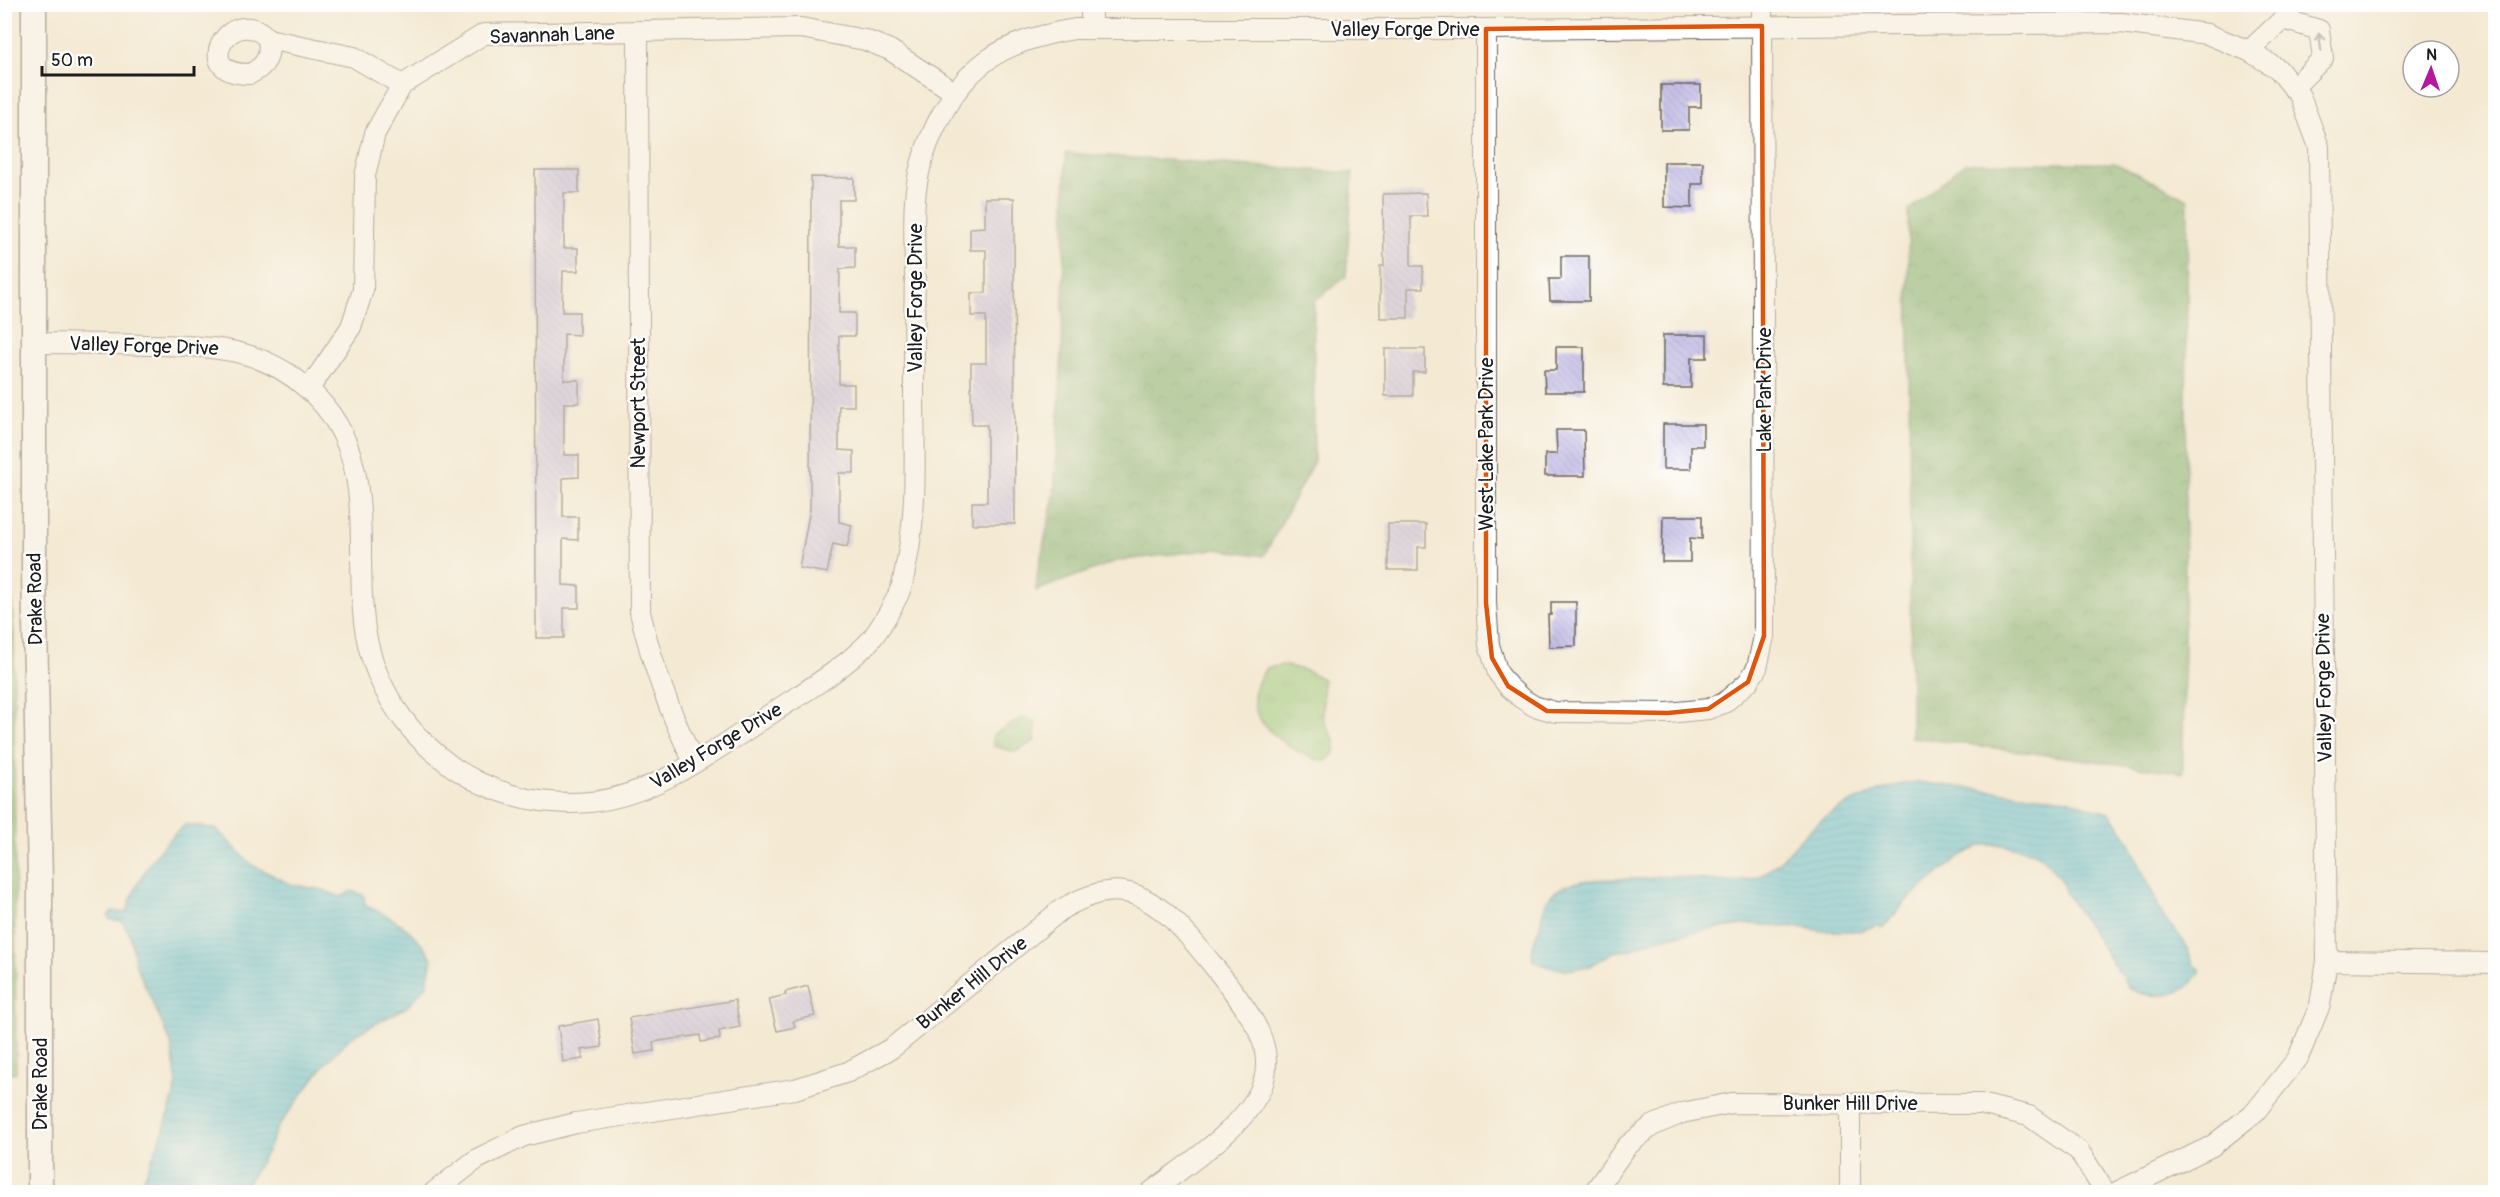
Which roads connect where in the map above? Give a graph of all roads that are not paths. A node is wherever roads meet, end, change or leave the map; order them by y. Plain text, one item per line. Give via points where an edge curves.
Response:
1 (33, 4) edge
2 (1091, 4) edge
3 (1762, 4) edge
4 (1762, 26) junction
5 (1091, 28) junction
6 (1486, 29) junction
7 (638, 33) junction
8 (268, 39) dead end
9 (2249, 51) junction
10 (402, 85) junction
11 (2293, 88) junction
12 (954, 92) junction
13 (34, 343) junction
14 (309, 389) junction
15 (1668, 713) joint
16 (694, 762) junction
17 (2327, 961) junction
18 (2496, 963) edge
19 (1850, 1103) junction
20 (40, 1192) edge
21 (434, 1192) edge
22 (1151, 1192) edge
23 (1594, 1192) edge
24 (1850, 1192) edge
25 (2105, 1192) edge
26 (2117, 1192) edge

1 - 13 street, Drake Road
2 - 5 street
3 - 4 street, Lake Park Drive
4 - 6 street, Valley Forge Drive
4 - 9 street, Valley Forge Drive via 2121,23 2207,34
4 - 15 street, Lake Park Drive via 1763,644 1757,668 1748,682 1724,703 1708,709
5 - 6 street, Valley Forge Drive
5 - 12 street, Valley Forge Drive via 1021,42 987,60
6 - 15 street, West Lake Park Drive via 1486,603 1492,658 1508,686 1546,711
7 - 10 street, Savannah Lane via 484,34
7 - 12 street, Savannah Lane via 801,28 865,40 890,50
7 - 16 street, Newport Street via 640,612 651,658
8 - 10 street via 354,57
9 - 11 street, Valley Forge Drive via 2277,69
11 -> 9 street via 2323,58 2319,30 2283,20
10 - 14 street, Savannah Lane via 375,133 365,176 363,290 351,327
11 - 17 street, Valley Forge Drive via 2300,96 2319,147
12 - 16 street, Valley Forge Drive via 930,138 915,196 914,512 901,587 871,641 834,673
13 - 14 street, Valley Forge Drive via 234,350 285,371
13 - 20 street, Drake Road
14 - 16 street, Valley Forge Drive via 341,433 357,474 362,527 362,609 372,661 390,700 424,744 454,769 486,786 555,803 591,802 625,795
17 - 18 street
17 - 26 street, Valley Forge Drive via 2320,1005 2298,1058 2255,1112 2212,1146
19 - 23 street, Bunker Hill Drive via 1732,1103 1682,1113 1652,1126 1627,1146
19 - 24 street
19 - 25 street, Bunker Hill Drive via 1980,1104 2029,1116 2079,1151
21 - 22 street, Bunker Hill Drive via 477,1158 524,1136 576,1123 795,1089 848,1072 892,1048 1062,909 1090,895 1118,891 1152,903 1180,926 1245,1008 1266,1052 1262,1086 1241,1121

